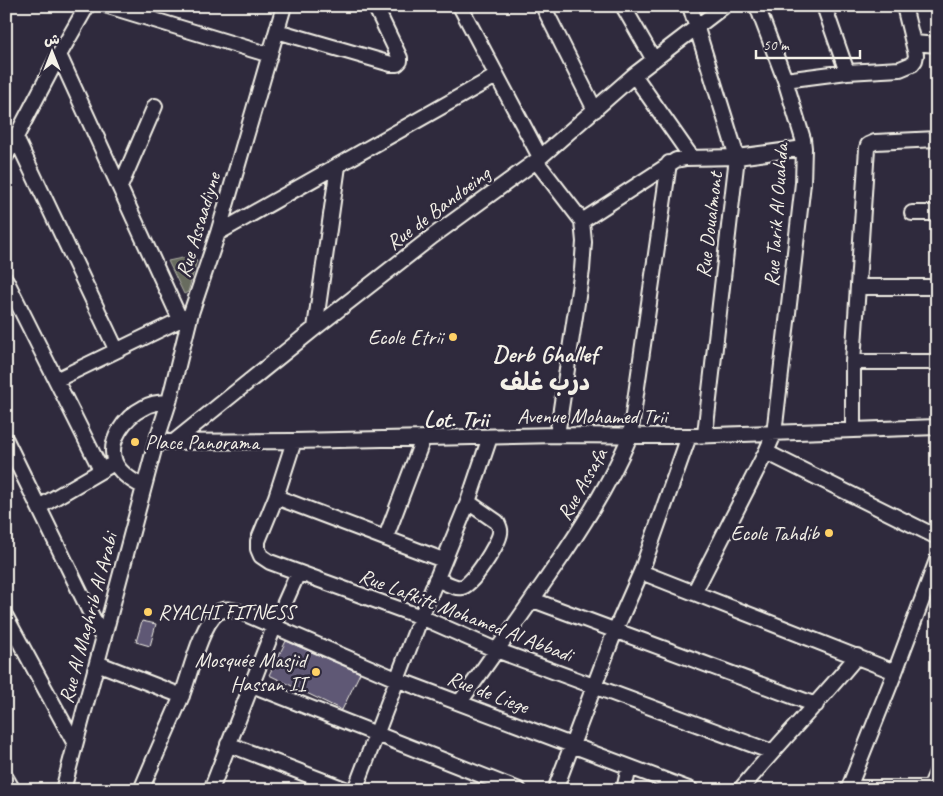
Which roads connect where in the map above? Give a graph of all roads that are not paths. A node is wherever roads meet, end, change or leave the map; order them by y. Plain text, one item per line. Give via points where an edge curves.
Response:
1 (87, 6) edge
2 (108, 6) edge
3 (284, 6) edge
4 (375, 6) edge
5 (460, 6) edge
6 (543, 6) edge
7 (623, 6) edge
8 (690, 6) edge
9 (724, 6) edge
10 (757, 6) edge
11 (824, 6) edge
12 (904, 6) edge
13 (697, 26) junction
14 (276, 31) junction
15 (914, 43) junction
16 (937, 45) edge
17 (59, 55) junction
18 (270, 55) junction
19 (654, 60) junction
20 (847, 72) junction
21 (496, 76) junction
22 (634, 76) junction
23 (785, 80) junction
24 (156, 106) dead end
25 (596, 110) junction
26 (16, 138) junction
27 (937, 139) edge
28 (804, 148) junction
29 (6, 156) edge
30 (737, 157) junction
31 (692, 158) junction
32 (538, 159) junction
33 (669, 163) junction
34 (338, 166) junction
35 (120, 187) junction
36 (912, 213) dead end
37 (937, 213) edge
38 (582, 220) junction
39 (218, 233) junction
40 (6, 280) edge
41 (858, 287) junction
42 (937, 287) edge
43 (186, 316) junction
44 (315, 328) junction
45 (116, 350) junction
46 (853, 362) junction
47 (937, 362) edge
48 (56, 380) junction
49 (169, 402) junction
50 (937, 427) edge
51 (853, 429) junction
52 (705, 434) junction
53 (774, 434) junction
54 (557, 435) junction
55 (630, 436) junction
56 (689, 436) junction
57 (490, 437) junction
58 (423, 439) junction
59 (6, 440) edge
60 (175, 441) junction
61 (294, 441) junction
62 (156, 442) junction
63 (766, 452) junction
64 (152, 457) joint
65 (116, 463) junction
66 (101, 470) junction
67 (144, 487) junction
68 (276, 497) junction
69 (468, 502) junction
70 (39, 507) junction
71 (386, 537) junction
72 (937, 537) edge
73 (443, 560) junction
74 (937, 560) edge
75 (641, 572) junction
76 (298, 573) junction
77 (436, 578) junction
78 (694, 593) junction
79 (533, 600) junction
80 (6, 617) edge
81 (421, 617) junction
82 (274, 627) junction
83 (615, 631) junction
84 (103, 639) junction
85 (496, 650) junction
86 (857, 656) junction
87 (97, 662) junction
88 (895, 672) junction
89 (396, 679) junction
90 (252, 685) junction
91 (594, 686) junction
92 (182, 696) junction
93 (460, 702) junction
94 (816, 705) junction
95 (376, 733) junction
96 (75, 744) junction
97 (228, 744) junction
98 (572, 746) junction
99 (772, 752) junction
100 (629, 767) junction
101 (937, 772) edge
102 (6, 778) edge
103 (934, 788) edge
104 (849, 789) edge
105 (13, 790) edge
106 (63, 790) edge
107 (141, 790) edge
108 (211, 790) edge
109 (347, 790) edge
110 (355, 790) edge
111 (519, 790) edge
112 (555, 790) edge
113 (624, 790) edge
114 (691, 790) edge
115 (740, 790) edge

1 - 17 street
2 - 18 street
3 - 14 street, Rue Assaadiyne
4 - 14 street via 400,58 397,64
5 - 21 street
6 - 25 street
7 - 19 street
8 - 13 street, Rue Doualmont
9 - 13 street, Rue de Bandoeing
10 - 23 street, Rue Tarik Al Ouahda
11 - 20 street
12 - 15 street
13 - 19 street, Rue de Bandoeing
13 - 30 street, Rue Doualmont
14 - 18 street, Rue Assaadiyne
15 - 16 street
15 - 20 street via 915,60 907,67
17 - 26 street
17 - 35 street
18 - 39 street, Rue Assaadiyne
19 - 22 street, Rue de Bandoeing
20 - 23 street
21 - 32 street
21 - 34 street
22 - 25 street, Rue de Bandoeing
22 - 31 street
23 - 28 street, Rue Tarik Al Ouahda
24 - 35 street
25 - 32 street, Rue de Bandoeing
26 - 29 street
26 - 45 street
27 - 41 street via 868,145
28 - 30 street
28 - 53 street, Rue Tarik Al Ouahda via 803,183
30 - 31 street
30 - 52 street, Rue Doualmont
31 - 33 street
32 - 38 street
32 - 44 street, Rue de Bandoeing
33 - 38 street
33 - 55 street, Rue Assafa
34 - 39 street
34 - 44 street
35 - 43 street
36 - 37 street
38 - 54 street via 582,270
39 - 43 street, Rue Assaadiyne
40 - 48 street
41 - 42 street
41 - 46 street
43 - 45 street
43 - 49 street, Rue Assaadiyne
44 - 60 street, Rue de Bandoeing
45 - 48 street
46 - 47 street
46 - 51 street
48 - 66 street
49 - 62 street, Rue Assaadiyne
49 - 65 street via 151,405 132,415 115,439
50 - 51 street, Avenue Mohamed Trii
51 - 53 street, Avenue Mohamed Trii
52 - 53 street, Avenue Mohamed Trii
52 - 56 street, Avenue Mohamed Trii
53 - 63 street, Rue Tarik Al Ouahda
54 - 55 street, Avenue Mohamed Trii
54 - 57 street, Avenue Mohamed Trii
55 - 56 street, Avenue Mohamed Trii
55 - 79 street, Rue Assafa via 606,487
56 - 75 street
57 - 58 street, Avenue Mohamed Trii
57 - 69 street
58 - 61 street, Avenue Mohamed Trii
58 - 71 street
59 - 70 street
60 - 61 street, Avenue Mohamed Trii
60 - 62 street, Avenue Mohamed Trii
61 - 68 street, Rue Lafkitt Mohamed Al Abbadi
62 - 64 street, Rue Assaadiyne
63 - 72 street
63 - 78 street, Rue Tarik Al Ouahda
64 - 67 street, Rue Al Maghrib Al Arabi
65 - 66 street
65 - 67 street
66 - 70 street
67 - 84 street, Rue Al Maghrib Al Arabi
68 - 71 street
68 - 76 street, Rue Lafkitt Mohamed Al Abbadi via 258,541 258,549 261,556 270,562
69 - 73 street
69 - 77 street via 500,526 498,540 467,585 457,587
70 - 84 street
71 - 73 street
73 - 77 street
74 - 88 street
75 - 78 street
75 - 83 street
76 - 81 street, Rue Lafkitt Mohamed Al Abbadi
76 - 82 street
77 - 81 street
78 - 86 street
79 - 83 street
79 - 85 street, Rue Assafa
80 - 96 street
81 - 85 street, Rue Lafkitt Mohamed Al Abbadi
81 - 89 street
82 - 89 street, Rue de Liege
82 - 90 street
82 - 92 street, Rue de Liege via 243,612 217,612 202,637
83 - 91 street
83 - 94 street
84 - 87 street, Rue Al Maghrib Al Arabi
85 - 91 street, Rue Lafkitt Mohamed Al Abbadi
85 - 93 street, Rue Assafa
86 - 88 street
86 - 94 street
87 - 92 street
87 - 96 street, Rue Al Maghrib Al Arabi
88 - 104 street
89 - 93 street, Rue de Liege
89 - 95 street
90 - 95 street
90 - 97 street
91 - 98 street
91 - 99 street, Rue Lafkitt Mohamed Al Abbadi
92 - 107 street
93 - 98 street, Rue de Liege
94 - 99 street
95 - 110 street
95 - 111 street
96 - 106 street, Rue Al Maghrib Al Arabi
97 - 108 street
97 - 109 street
98 - 100 street, Rue de Liege
98 - 112 street
99 - 115 street
100 - 113 street
100 - 114 street, Rue de Liege
101 - 103 street
102 - 105 street
103 - 104 street

